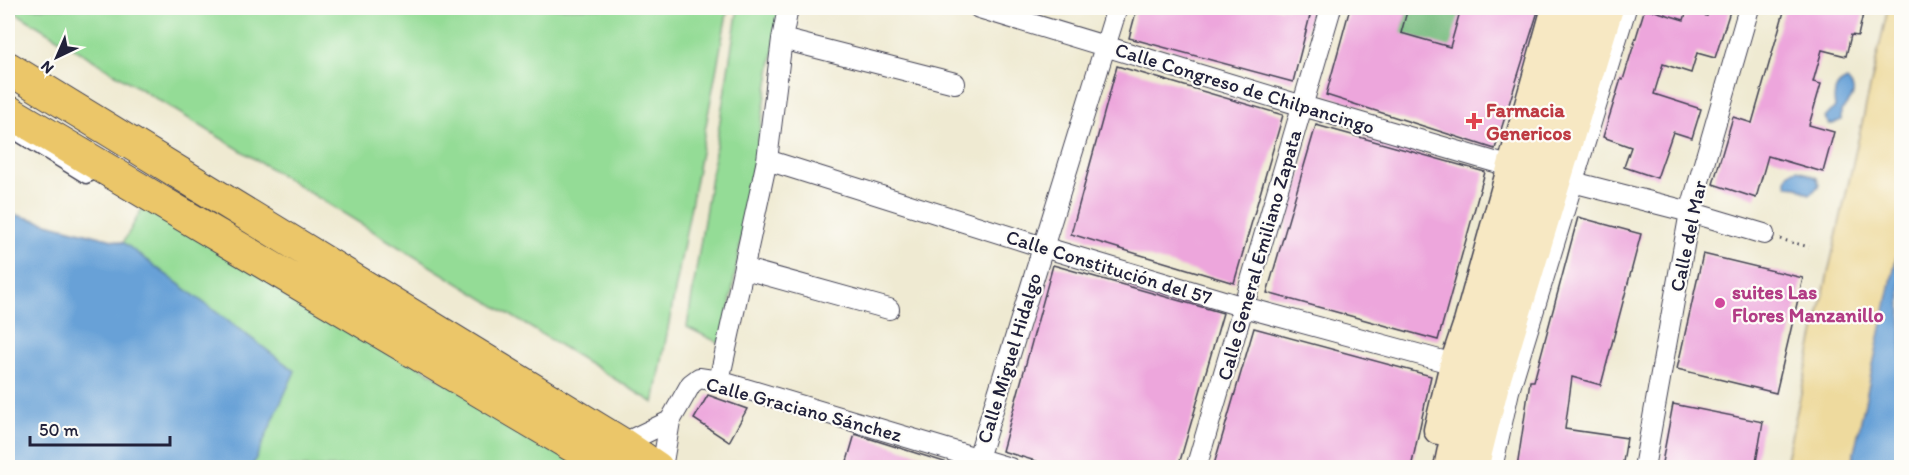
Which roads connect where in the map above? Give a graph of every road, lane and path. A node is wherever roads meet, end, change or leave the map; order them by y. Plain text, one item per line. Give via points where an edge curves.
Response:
1 (788, 8) edge
2 (979, 8) edge
3 (1117, 8) edge
4 (1331, 8) edge
5 (1556, 8) edge
6 (1584, 8) edge
7 (1609, 8) edge
8 (1626, 8) edge
9 (1749, 8) edge
10 (782, 39) junction
11 (1105, 47) junction
12 (8, 68) edge
13 (955, 83) dead end
14 (1303, 106) junction
15 (8, 111) edge
16 (8, 130) edge
17 (766, 160) junction
18 (1512, 167) junction
19 (107, 170) junction
20 (1565, 180) junction
21 (1690, 212) junction
22 (1764, 234) joint
23 (1042, 247) junction
24 (1809, 247) dead end
25 (745, 269) junction
26 (1244, 307) junction
27 (889, 309) dead end
28 (1454, 364) junction
29 (719, 381) junction
30 (670, 421) junction
31 (616, 456) edge
32 (976, 463) edge
33 (657, 468) edge
34 (662, 468) edge
35 (1010, 468) edge
36 (1196, 468) edge
37 (1429, 468) edge
38 (1448, 468) edge
39 (1474, 468) edge
40 (1492, 468) edge
41 (1644, 468) edge

1 - 10 street
2 - 11 street, Calle Congreso de Chilpancingo
3 - 11 street, Calle Miguel Hidalgo
4 - 14 street, Calle General Emiliano Zapata
5 - 18 street
6 - 38 street via 1456,430
7 - 20 street
8 - 20 street
9 - 21 street, Calle del Mar
10 - 13 street
10 - 17 street
11 - 14 street, Calle Congreso de Chilpancingo
11 - 23 street, Calle Miguel Hidalgo
12 - 31 main road
14 - 18 street, Calle Congreso de Chilpancingo
14 - 26 street, Calle General Emiliano Zapata
15 - 19 main road
16 - 19 lane via 86,178
17 - 23 street, Calle Constitución del 57
17 - 25 street
18 - 28 street
19 - 31 main road
20 - 21 street
20 - 39 street via 1495,384
20 - 40 street
21 - 22 street
21 - 41 street, Calle del Mar
22 - 24 path
23 - 26 street, Calle Constitución del 57
23 - 32 street, Calle Miguel Hidalgo
25 - 27 street
25 - 29 street
26 - 28 street, Calle Constitución del 57
26 - 36 street, Calle General Emiliano Zapata
28 - 37 street
29 - 30 street, Calle Graciano Sánchez via 699,378 691,384
29 - 32 street, Calle Graciano Sánchez
30 - 31 street
30 - 34 street
31 - 33 main road
32 - 35 street, Calle Graciano Sánchez

